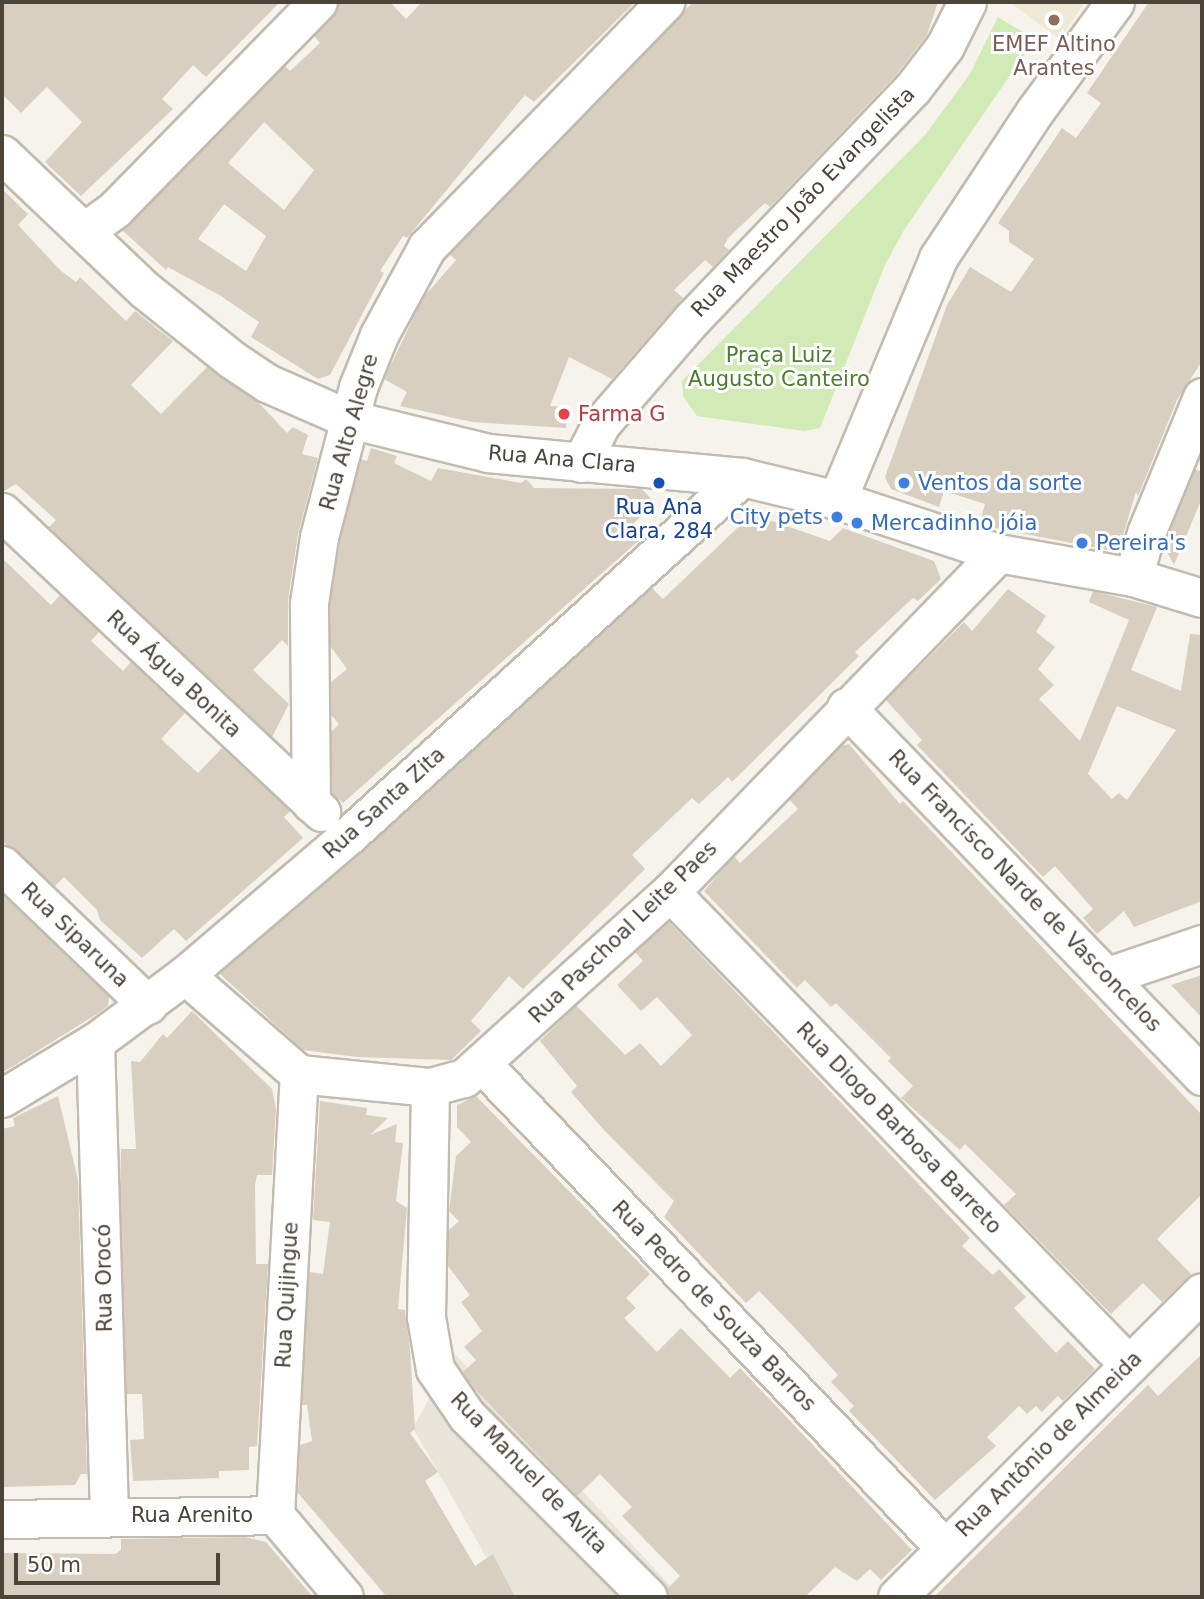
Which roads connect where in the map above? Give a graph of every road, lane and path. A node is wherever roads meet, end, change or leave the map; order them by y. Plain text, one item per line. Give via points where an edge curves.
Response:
1 (318, 2) edge
2 (665, 2) edge
3 (967, 2) edge
4 (1115, 2) edge
5 (2, 153) edge
6 (85, 231) junction
7 (1202, 397) edge
8 (349, 419) junction
9 (581, 463) junction
10 (741, 477) junction
11 (837, 500) junction
12 (2, 512) edge
13 (998, 552) junction
14 (1133, 577) junction
15 (1202, 598) edge
16 (846, 707) junction
17 (311, 803) junction
18 (348, 836) junction
19 (2, 865) edge
20 (670, 892) junction
21 (1202, 944) edge
22 (185, 975) junction
23 (1108, 976) junction
24 (148, 1004) junction
25 (95, 1042) junction
26 (482, 1064) junction
27 (299, 1074) junction
28 (1202, 1076) edge
29 (430, 1087) junction
30 (2, 1098) edge
31 (1202, 1292) edge
32 (1128, 1364) junction
33 (109, 1515) junction
34 (275, 1515) junction
35 (2, 1519) edge
36 (945, 1548) junction
37 (344, 1597) edge
38 (648, 1597) edge
39 (897, 1597) edge

1 - 6 street via 115,209
2 - 8 street, Rua Alto Alegre via 427,247 379,335
3 - 9 street, Rua Maestro João Evangelista via 945,46 912,89 692,319 601,424
4 - 11 street via 1027,121 938,258
5 - 6 street, Rua Ana Clara
6 - 8 street, Rua Ana Clara via 145,290 231,359 267,383
7 - 14 street via 1146,533
8 - 9 street, Rua Ana Clara via 488,453
8 - 17 street, Rua Alto Alegre via 319,537 309,603
9 - 10 street, Rua Ana Clara
10 - 11 street, Rua Ana Clara
10 - 18 street, Rua Santa Zita
11 - 13 street, Rua Ana Clara
12 - 17 street, Rua Água Bonita
13 - 14 street, Rua Ana Clara
13 - 16 street, Rua Paschoal Leite Paes
14 - 15 street, Rua Ana Clara
16 - 20 street, Rua Paschoal Leite Paes
16 - 23 street, Rua Francisco Narde de Vasconcelos
17 - 18 street, Rua Água Bonita
18 - 22 street, Rua Santa Zita
19 - 24 street, Rua Siparuna
20 - 26 street, Rua Paschoal Leite Paes
20 - 32 street, Rua Diogo Barbosa Barreto
21 - 23 street
22 - 24 street, Rua Santa Zita
22 - 27 street
23 - 28 street, Rua Francisco Narde de Vasconcelos
24 - 25 street, Rua Santa Zita
25 - 30 street, Rua Santa Zita
25 - 33 street, Rua Orocó
26 - 29 street, Rua Paschoal Leite Paes via 464,1078
26 - 36 street, Rua Pedro de Souza Barros
27 - 29 street, Rua Paschoal Leite Paes
27 - 34 street, Rua Quijingue
29 - 38 street, Rua Manuel de Avita via 426,1317 435,1368 467,1416
31 - 32 street, Rua Antônio de Almeida
32 - 36 street, Rua Antônio de Almeida
33 - 34 street, Rua Arenito
33 - 35 street, Rua Arenito
34 - 37 street, Rua Arenito
36 - 39 street, Rua Antônio de Almeida

